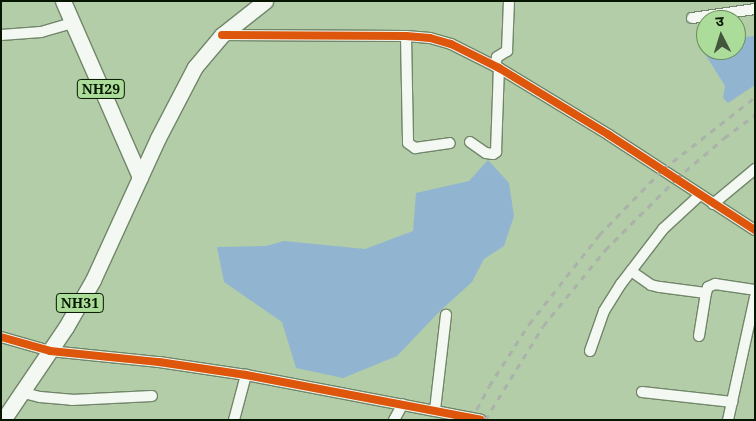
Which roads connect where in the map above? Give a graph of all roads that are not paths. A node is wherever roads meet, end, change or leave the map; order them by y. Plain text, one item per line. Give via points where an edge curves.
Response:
1 (63, 1) edge
2 (265, 1) edge
3 (509, 1) edge
4 (755, 9) edge
5 (692, 18) dead end
6 (72, 23) junction
7 (1, 35) edge
8 (222, 35) junction
9 (406, 36) junction
10 (497, 67) junction
11 (470, 142) dead end
12 (450, 143) dead end
13 (755, 168) edge
14 (140, 177) junction
15 (700, 195) junction
16 (713, 204) junction
17 (755, 230) edge
18 (630, 271) junction
19 (755, 290) edge
20 (706, 293) junction
21 (755, 298) edge
22 (446, 315) dead end
23 (699, 336) dead end
24 (1, 337) edge
25 (50, 351) junction
26 (590, 351) dead end
27 (246, 375) junction
28 (20, 392) junction
29 (642, 392) dead end
30 (152, 396) dead end
31 (732, 402) junction
32 (403, 404) junction
33 (436, 410) junction
34 (3, 420) edge
35 (234, 420) edge
36 (394, 420) edge
37 (481, 420) edge
38 (728, 420) edge

1 - 6 highway, NH29
2 - 8 highway, NH31
3 - 10 street via 507,51 497,57
4 - 5 street
6 - 7 street via 41,32
6 - 14 highway, NH29
8 - 9 street
8 - 14 highway, NH31 via 195,67
9 - 10 street via 451,44
9 - 12 street via 408,143 415,148
10 - 11 street via 496,152 486,153
10 - 15 street
13 - 16 street
14 - 25 highway, NH31 via 93,280
15 - 16 street
15 - 18 street via 663,229
16 - 17 street
18 - 20 street via 660,287
18 - 26 street via 604,311
19 - 20 street via 715,284 708,287
20 - 23 street
21 - 31 street
22 - 33 street
24 - 25 street
25 - 27 street
25 - 28 highway, NH31
27 - 32 street
27 - 35 street
28 - 30 street via 72,400
28 - 34 highway, NH31
29 - 31 street
31 - 38 street
32 - 33 street
32 - 36 street
33 - 37 street

